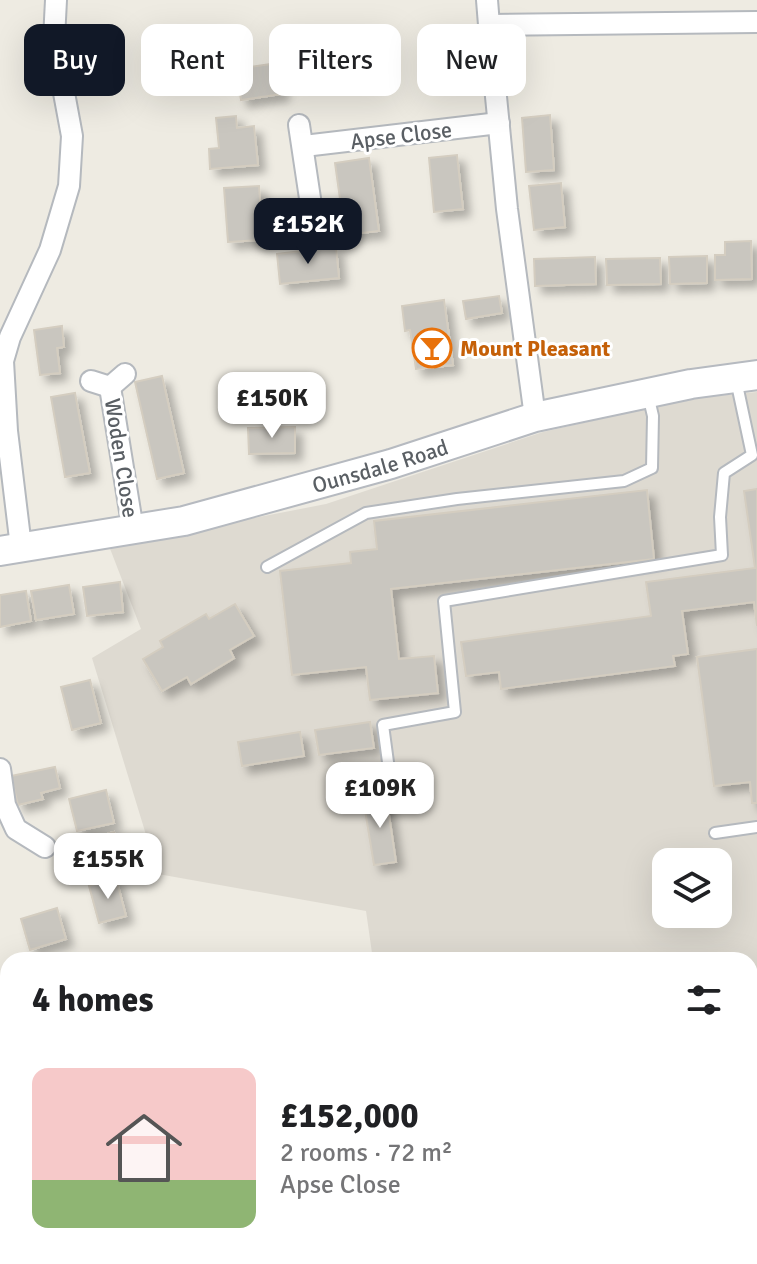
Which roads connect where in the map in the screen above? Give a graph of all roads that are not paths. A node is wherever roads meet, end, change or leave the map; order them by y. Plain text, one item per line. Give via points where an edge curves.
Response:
1 (56, 0) edge
2 (487, 0) edge
3 (757, 22) edge
4 (489, 24) edge
5 (526, 25) edge
6 (496, 96) edge
7 (499, 123) junction
8 (299, 125) dead end
9 (304, 146) junction
10 (311, 205) dead end
11 (5, 335) edge
12 (746, 377) edge
13 (109, 381) dead end
14 (648, 393) junction
15 (535, 417) junction
16 (133, 530) junction
17 (11, 549) edge
18 (267, 567) dead end
19 (0, 769) edge
20 (390, 777) dead end
21 (757, 827) edge
22 (715, 833) dead end
23 (45, 847) dead end

1 - 11 street via 54,39 72,136 69,186 50,250
2 - 4 street
3 - 5 street
6 - 7 street
7 - 9 street, Apse Close
7 - 15 street
8 - 9 street
9 - 10 street
11 - 17 street
12 - 14 street, Ounsdale Road
12 - 20 lane via 752,455 724,473 722,555 444,601 455,712 383,725
13 - 16 street, Woden Close
14 - 15 street, Ounsdale Road
14 - 18 lane via 652,468 624,481 366,513
15 - 16 street, Ounsdale Road via 278,497
16 - 17 street, Ounsdale Road
19 - 23 street via 5,805 16,829
21 - 22 lane

